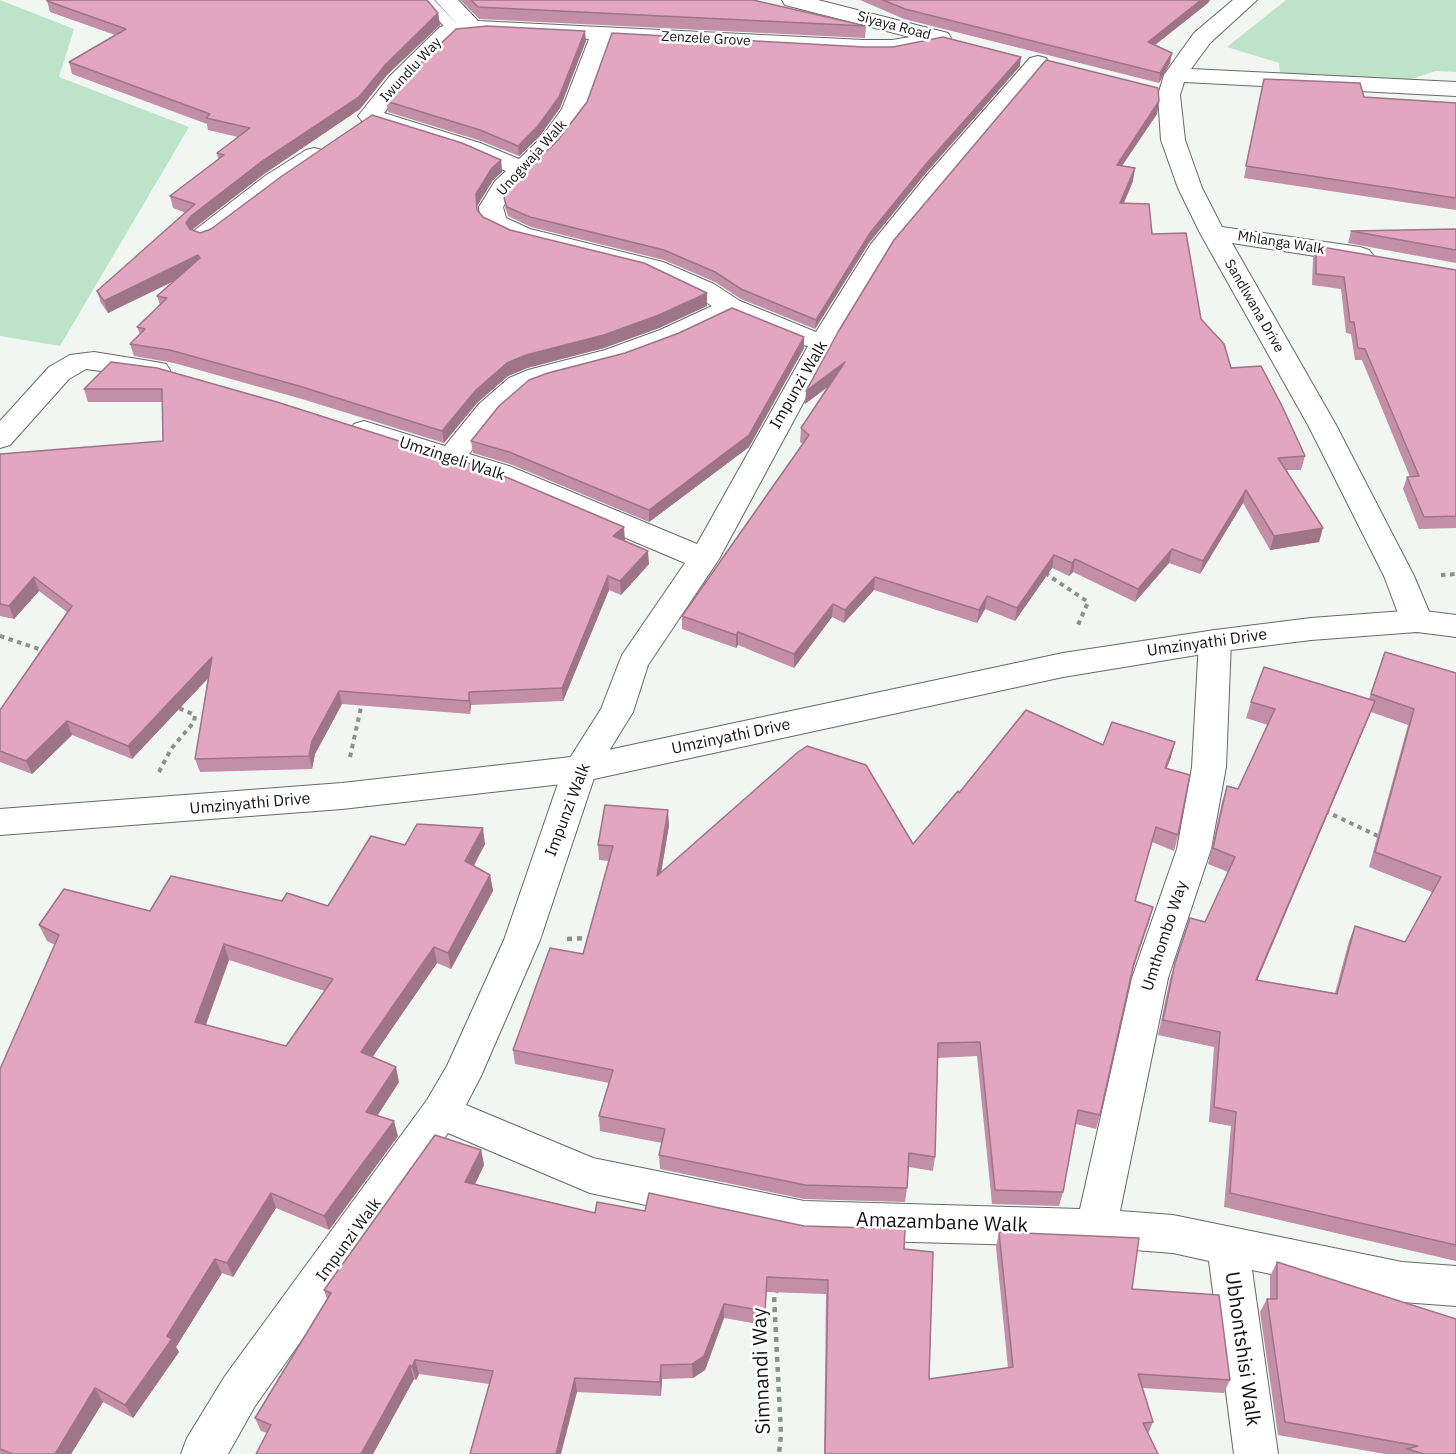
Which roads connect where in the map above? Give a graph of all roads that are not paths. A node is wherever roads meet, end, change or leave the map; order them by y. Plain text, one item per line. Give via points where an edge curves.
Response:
1 (427, 0) edge
2 (446, 0) edge
3 (793, 0) edge
4 (1246, 0) edge
5 (463, 28) junction
6 (602, 34) junction
7 (940, 38) junction
8 (962, 44) edge
9 (1038, 63) dead end
10 (1164, 87) junction
11 (1456, 89) edge
12 (352, 129) junction
13 (522, 169) junction
14 (1213, 233) junction
15 (204, 235) edge
16 (1388, 260) edge
17 (731, 306) junction
18 (822, 344) junction
19 (174, 374) edge
20 (335, 421) edge
21 (0, 439) edge
22 (451, 457) junction
23 (704, 559) junction
24 (1417, 621) junction
25 (1456, 626) edge
26 (1215, 641) junction
27 (580, 769) junction
28 (0, 822) edge
29 (441, 1112) junction
30 (1096, 1228) junction
31 (1228, 1245) junction
32 (1456, 1287) edge
33 (203, 1454) edge
34 (1256, 1454) edge

1 - 5 lane
2 - 5 street
3 - 7 street, Siyaya Road
4 - 10 street via 1202,38
5 - 6 street, Zenzele Grove
5 - 12 street, Iwundlu Way via 443,35
6 - 7 street, Zenzele Grove via 864,48
6 - 13 street, Unogwaja Walk via 573,110 549,143
7 - 8 street, Siyaya Road
9 - 18 street, Impunzi Walk via 880,249
10 - 11 street
10 - 14 street, Sandlwana Drive via 1173,140 1190,188
12 - 13 street, Iwundlu Way via 472,148
12 - 15 street via 274,181
13 - 17 street, Unogwaja Walk via 504,186 491,207 494,222 521,235 654,267
14 - 16 street, Mhlanga Walk
14 - 24 street, Sandlwana Drive via 1322,426 1399,576
17 - 18 street, Unogwaja Walk
17 - 22 street via 669,336 615,356 519,384 489,410
18 - 23 street, Impunzi Walk
19 - 21 street via 80,361 59,374
20 - 22 street, Umzingeli Walk
22 - 23 street, Umzingeli Walk via 499,473
23 - 27 street, Impunzi Walk via 633,663 617,712
24 - 25 street, Umzinyathi Drive
24 - 26 street, Umzinyathi Drive
26 - 27 street, Umzinyathi Drive via 1063,665
26 - 30 street, Umthombo Way via 1209,767 1194,849 1150,978
27 - 28 street, Umzinyathi Drive via 342,796
27 - 29 street, Impunzi Walk via 522,940 462,1076
29 - 30 street, Amazambane Walk via 590,1175 804,1220
29 - 33 street, Impunzi Walk via 240,1391
30 - 31 street, Amazambane Walk via 1173,1234
31 - 32 street, Amazambane Walk via 1402,1282
31 - 34 street, Ubhontshisi Walk

